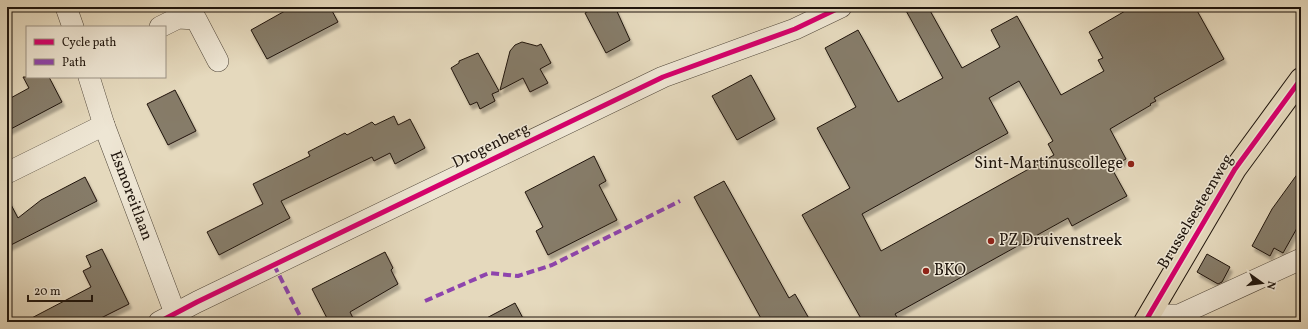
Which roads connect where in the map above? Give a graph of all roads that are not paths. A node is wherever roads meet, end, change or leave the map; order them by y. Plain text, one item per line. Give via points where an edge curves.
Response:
1 (66, 7) edge
2 (841, 7) edge
3 (73, 26) edge
4 (162, 26) edge
5 (218, 61) dead end
6 (89, 78) edge
7 (1301, 79) edge
8 (104, 125) junction
9 (7, 172) edge
10 (1301, 259) edge
11 (1148, 316) edge
12 (167, 318) edge

1 - 3 street
2 - 12 street, Drogenberg via 795,29 663,77
4 - 5 street via 178,18 196,19
6 - 8 street, Esmoreitlaan
7 - 11 main road, Brusselsesteenweg via 1236,169
8 - 9 street
8 - 12 street, Esmoreitlaan
10 - 11 street via 1179,315

